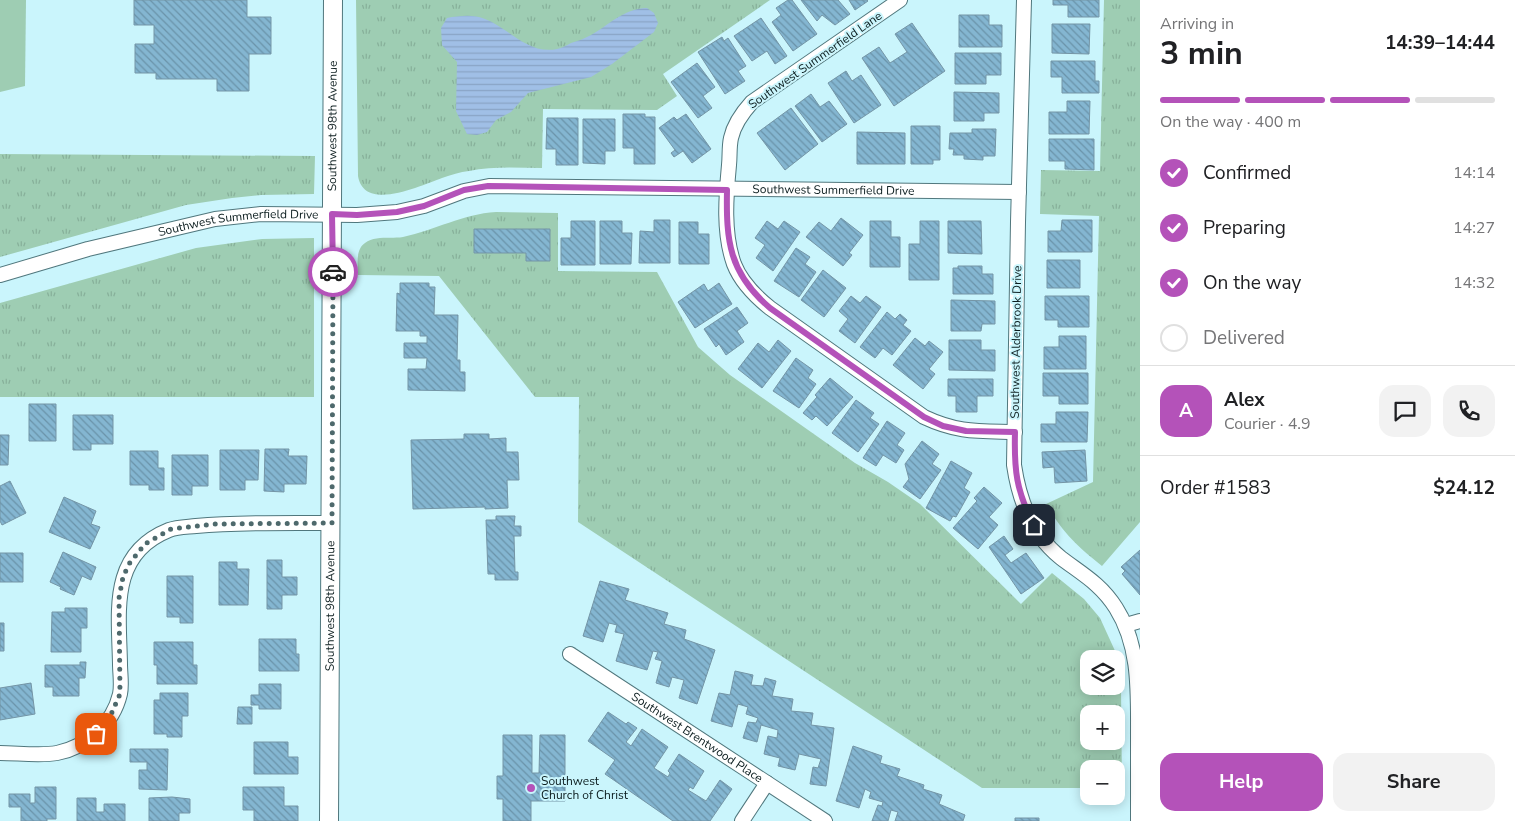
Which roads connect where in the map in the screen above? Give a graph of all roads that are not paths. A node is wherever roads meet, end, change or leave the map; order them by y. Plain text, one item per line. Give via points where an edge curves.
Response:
1 (333, 0) edge
2 (900, 0) edge
3 (1024, 0) edge
4 (727, 190) junction
5 (1019, 192) junction
6 (332, 214) junction
7 (0, 275) edge
8 (1015, 432) junction
9 (332, 523) junction
10 (1140, 621) edge
11 (1126, 625) junction
12 (570, 654) dead end
13 (0, 753) edge
14 (767, 783) junction
15 (1139, 787) edge
16 (330, 821) edge
17 (742, 821) edge
18 (825, 821) edge
19 (1138, 821) edge

1 - 6 street, Southwest 98th Avenue
2 - 4 street, Southwest Summerfield Lane via 752,102 740,115 731,138
3 - 5 street, Southwest Alderbrook Drive
4 - 5 street, Southwest Summerfield Drive
4 - 6 street, Southwest Summerfield Drive via 488,186 464,190 424,206 397,212
4 - 8 street, Southwest Summerfield Lane via 726,217 734,264 754,294 770,308 924,417 943,426 966,431
5 - 8 street, Southwest Alderbrook Drive
6 - 7 street, Southwest Summerfield Drive via 261,214 214,219 88,249
6 - 9 street, Southwest 98th Avenue
8 - 11 street, Southwest Alderbrook Drive via 1017,482 1034,525 1060,557 1104,592
9 - 13 street via 214,524 171,529 145,544 123,577 119,598 120,694 109,719 82,744 57,753
9 - 16 street, Southwest 98th Avenue
10 - 11 street
11 - 15 street, Southwest Alderbrook Drive via 1137,669
12 - 14 street, Southwest Brentwood Place
14 - 17 street
14 - 18 street, Southwest Brentwood Place
15 - 19 street, Southwest Alderbrook Drive

